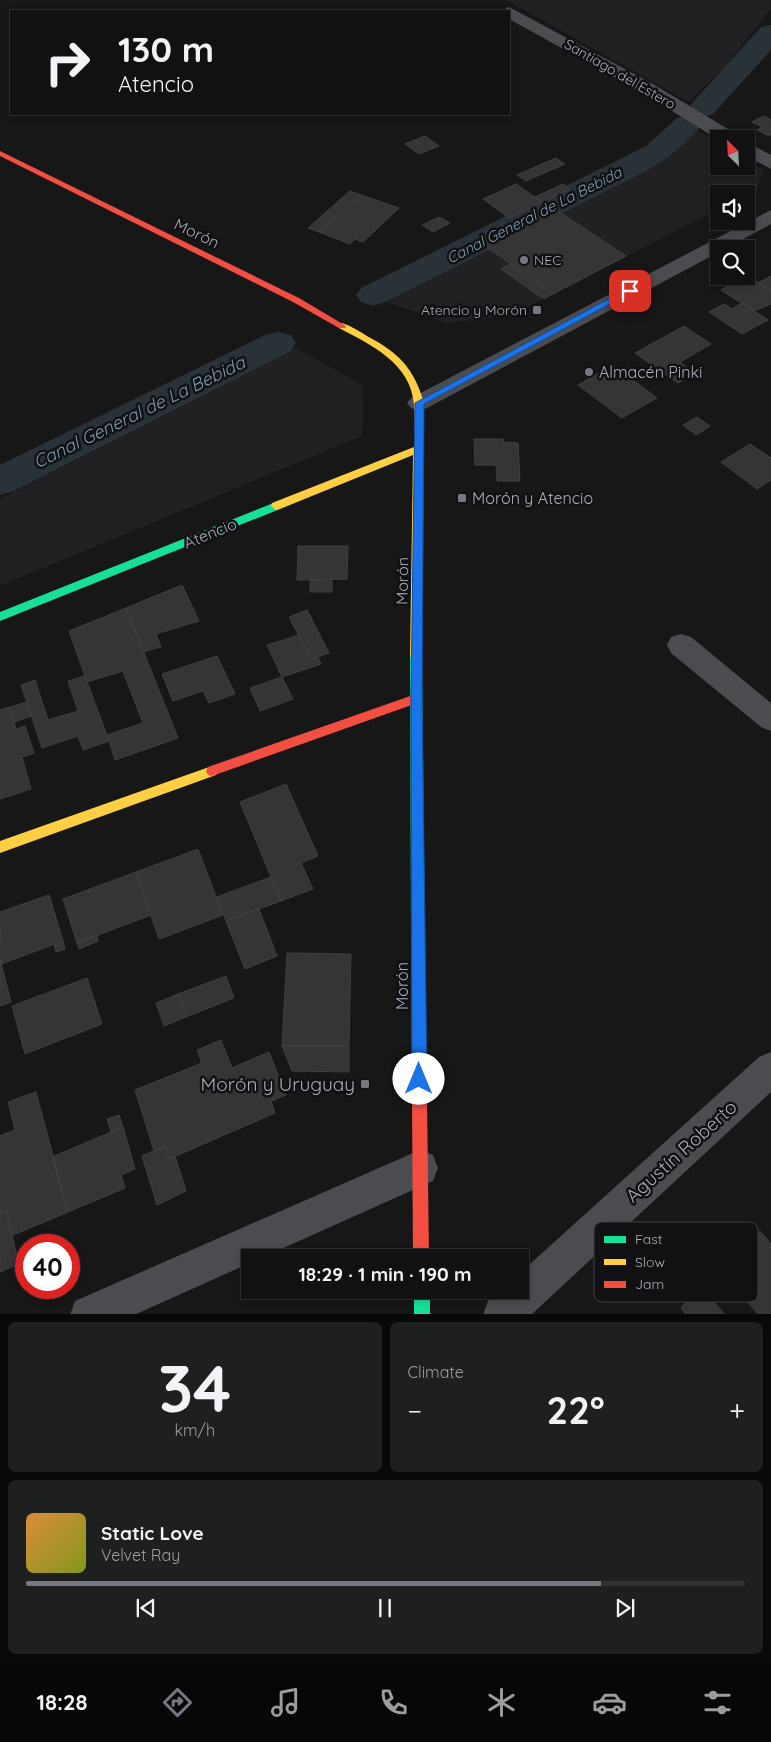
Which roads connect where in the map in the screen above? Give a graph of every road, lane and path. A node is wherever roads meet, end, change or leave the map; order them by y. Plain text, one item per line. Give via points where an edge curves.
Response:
1 (510, 12) edge
2 (715, 130) edge
3 (0, 153) edge
4 (755, 153) edge
5 (771, 163) edge
6 (771, 216) edge
7 (419, 403) junction
8 (419, 449) junction
9 (0, 617) edge
10 (681, 645) dead end
11 (416, 699) junction
12 (771, 720) edge
13 (0, 847) edge
14 (771, 1069) edge
15 (420, 1168) junction
16 (603, 1222) edge
17 (594, 1230) edge
18 (421, 1249) edge
19 (422, 1299) edge
20 (89, 1314) edge
21 (422, 1314) edge
22 (502, 1314) edge

1 - 2 street, Santiago del Estero
3 - 7 street, Morón via 296,300 386,351 399,360 415,380
4 - 5 street
6 - 7 street
7 - 8 street, Morón
8 - 9 street, Atencio
8 - 11 street, Morón
10 - 12 street
11 - 13 street
11 - 15 street, Morón
14 - 16 street, Agustín Roberto
15 - 18 street, Morón
15 - 20 street
17 - 22 street, Agustín Roberto
19 - 21 street

